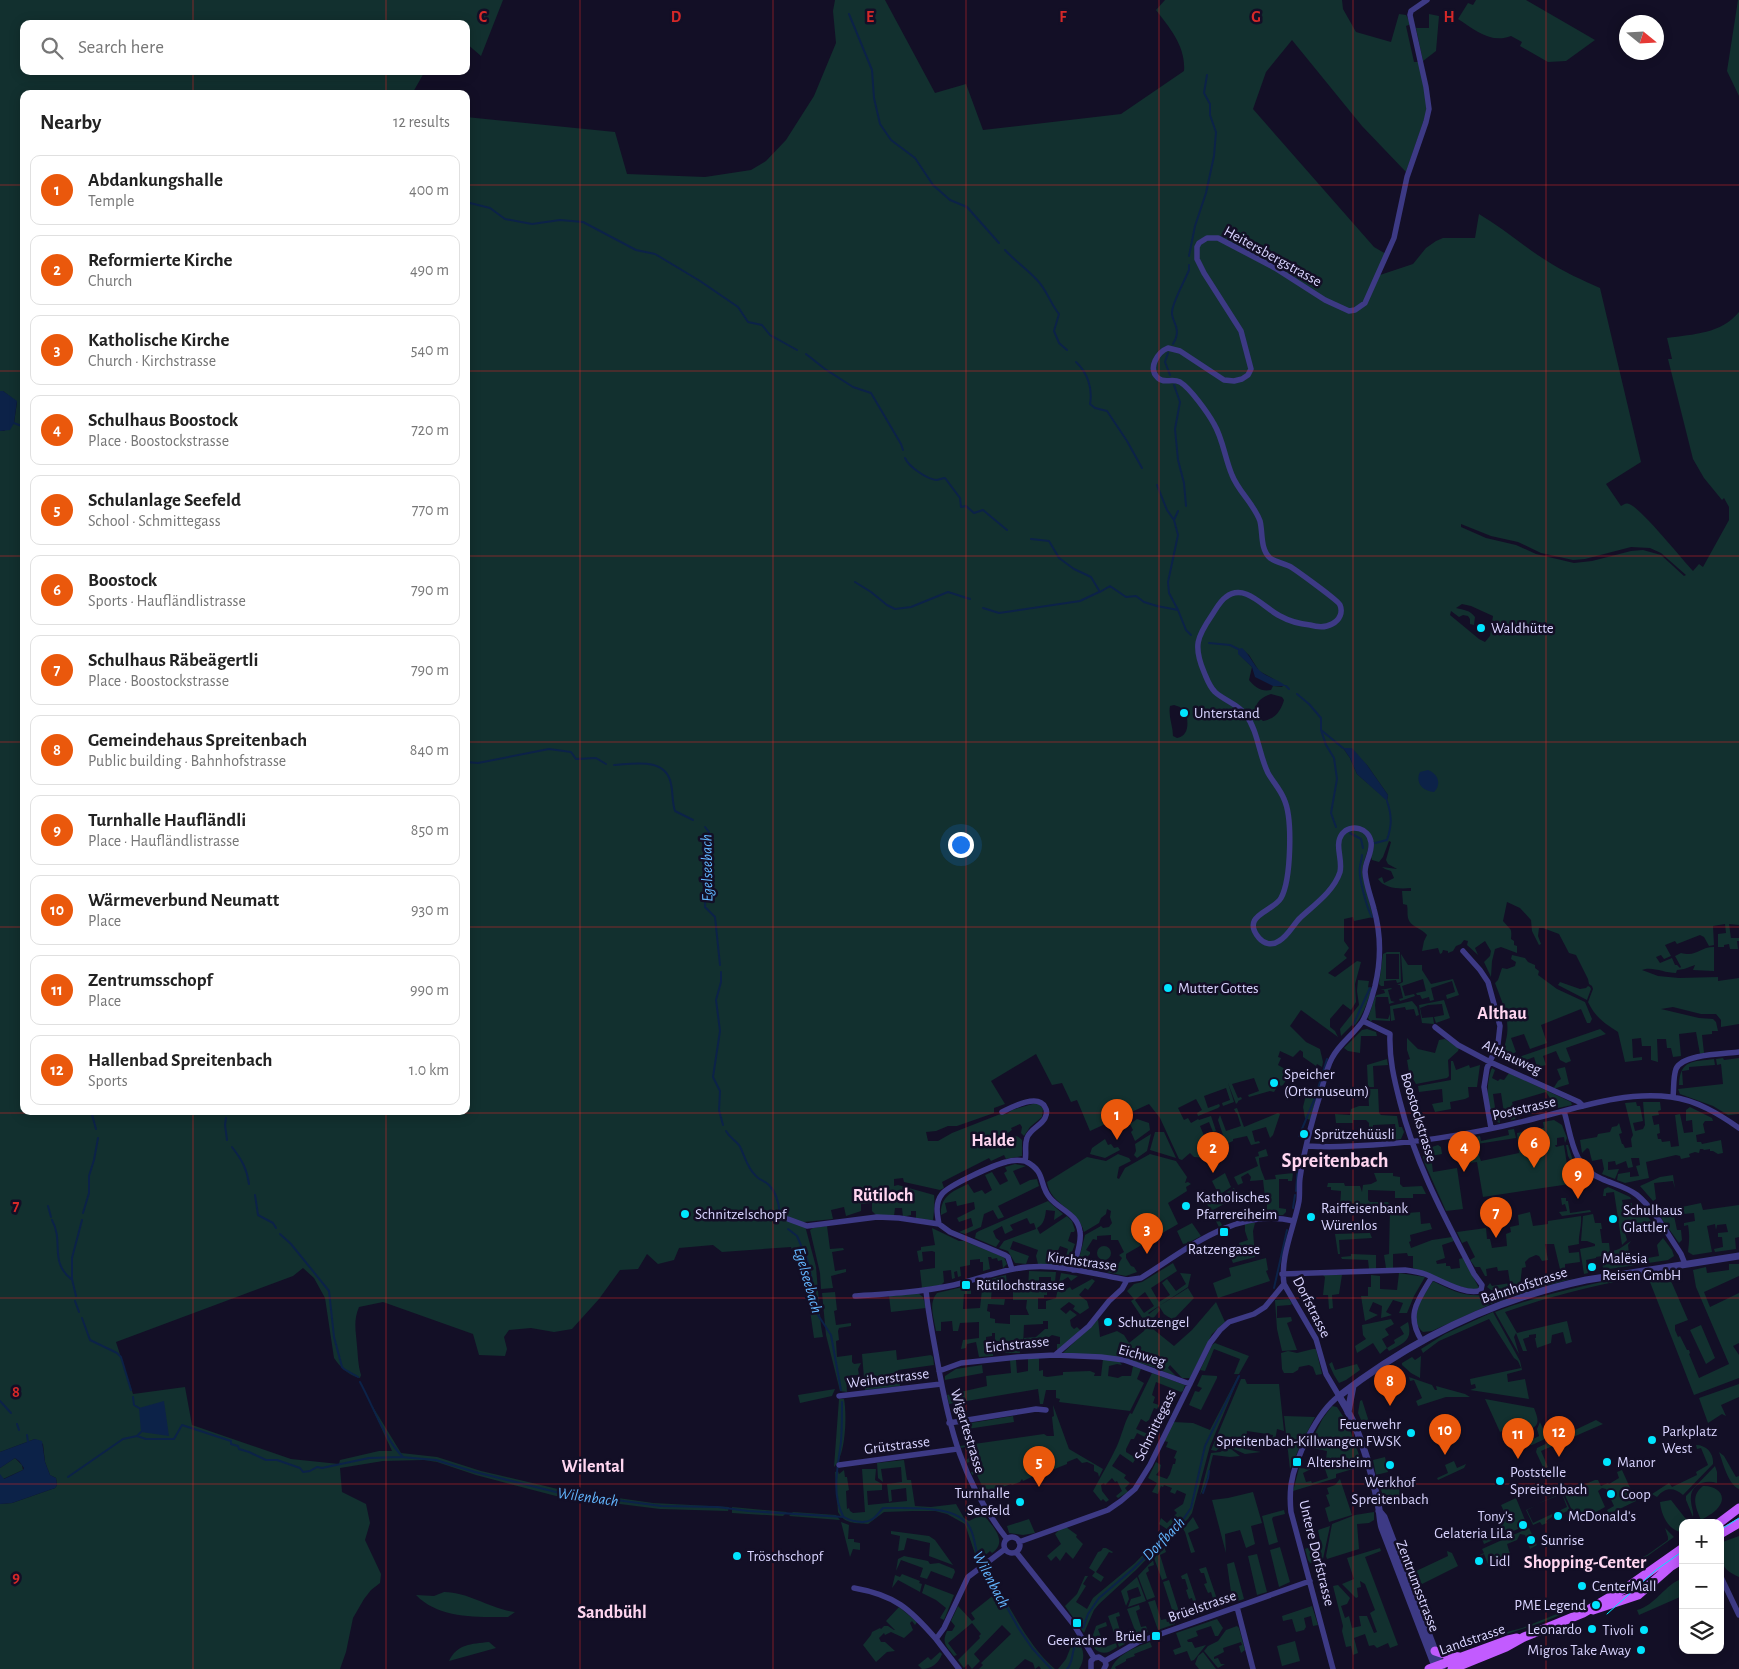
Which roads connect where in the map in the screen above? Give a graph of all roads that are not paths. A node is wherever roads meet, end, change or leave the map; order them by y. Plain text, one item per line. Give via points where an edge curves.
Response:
1 (1427, 0) edge
2 (1368, 886) joint
3 (1463, 951) dead end
4 (1363, 1021) junction
5 (1434, 1026) dead end
6 (1739, 1052) edge
7 (1490, 1062) junction
8 (1673, 1097) junction
9 (1583, 1106) junction
10 (1564, 1111) junction
11 (1002, 1112) dead end
12 (1491, 1128) junction
13 (1739, 1128) edge
14 (1412, 1142) junction
15 (1307, 1146) junction
16 (1025, 1161) junction
17 (788, 1219) dead end
18 (1294, 1220) junction
19 (940, 1224) junction
20 (1739, 1256) edge
21 (1685, 1264) junction
22 (1012, 1269) junction
23 (1073, 1270) junction
24 (1282, 1274) junction
25 (1432, 1277) junction
26 (1127, 1280) junction
27 (1284, 1284) junction
28 (926, 1290) junction
29 (855, 1296) dead end
30 (1422, 1341) junction
31 (1055, 1355) junction
32 (939, 1371) junction
33 (941, 1384) junction
34 (1190, 1384) junction
35 (1353, 1385) junction
36 (839, 1396) dead end
37 (1338, 1396) junction
38 (1046, 1410) dead end
39 (1348, 1412) junction
40 (949, 1423) junction
41 (957, 1450) junction
42 (840, 1465) dead end
43 (1739, 1508) edge
44 (1380, 1511) junction
45 (1724, 1519) edge
46 (1739, 1523) edge
47 (1724, 1532) edge
48 (1007, 1539) junction
49 (1019, 1542) junction
50 (1005, 1549) junction
51 (1679, 1551) edge
52 (1016, 1552) junction
53 (1679, 1562) edge
54 (1310, 1581) junction
55 (1724, 1583) edge
56 (854, 1588) dead end
57 (1237, 1607) junction
58 (1583, 1612) junction
59 (1739, 1615) edge
60 (1524, 1637) junction
61 (936, 1639) junction
62 (1435, 1651) junction
63 (1459, 1657) junction
64 (1094, 1658) junction
65 (1104, 1661) junction
66 (1436, 1668) edge
67 (959, 1669) edge
68 (1090, 1669) edge
69 (1104, 1669) edge
70 (1253, 1669) edge
71 (1333, 1669) edge
72 (1452, 1669) edge

1 - 2 street, Heitersbergstrasse via 1410,15 1428,95 1428,116 1406,177 1394,238 1365,303 1349,311 1218,238 1207,238 1197,247 1197,259 1241,331 1251,365 1249,372 1239,380 1224,380 1180,351 1168,348 1159,353 1154,364 1158,378 1186,386 1214,422 1234,480 1259,519 1267,555 1299,572 1338,601 1341,608 1334,624 1312,626 1280,616 1253,597 1233,593 1222,602 1199,636 1197,655 1209,683 1246,715 1267,772 1288,808 1286,884 1279,902 1256,918 1257,936 1265,943 1276,944 1319,901 1340,872 1339,839 1350,828 1363,830 1371,840 1365,866
2 - 4 street, Dorfstrasse via 1380,946 1374,989
3 - 7 street via 1488,982 1495,1003 1500,1036
4 - 14 street, Boostockstrasse via 1390,1034 1392,1071
4 - 15 street, Dorfstrasse via 1332,1059
5 - 7 street, Althauweg via 1458,1045
6 - 8 street via 1688,1058 1680,1063 1676,1070
7 - 9 street, Althauweg
7 - 12 street via 1484,1087
8 - 9 street, Poststrasse via 1628,1097
8 - 13 street, Poststrasse via 1712,1111
9 - 10 street, Poststrasse
10 - 12 street, Poststrasse
10 - 21 street via 1580,1164 1643,1200
11 - 16 street via 1034,1100 1045,1107 1044,1119 1027,1138
12 - 14 street, Poststrasse
14 - 15 street, Poststrasse
14 - 25 street, Boostockstrasse via 1444,1217 1482,1287 1478,1292 1471,1292
15 - 18 street, Dorfstrasse
16 - 19 street via 1004,1163 950,1187 938,1202
16 - 23 street via 1036,1168 1050,1198 1077,1222 1080,1242
17 - 19 street via 807,1226 877,1217
18 - 24 street, Dorfstrasse
18 - 26 street, Kirchstrasse via 1272,1218 1235,1224 1215,1232 1141,1278
19 - 22 street via 950,1232 1005,1254
20 - 21 street, Bahnhofstrasse
21 - 30 street, Bahnhofstrasse via 1586,1280 1536,1292
22 - 23 street, Kirchstrasse via 1030,1266
22 - 28 street, Kirchstrasse
23 - 26 street, Kirchstrasse
24 - 25 street via 1405,1270
24 - 27 street, Dorfstrasse
25 - 30 street via 1413,1318
26 - 31 street, Eichstrasse via 1089,1326
27 - 34 street, Schmittegass via 1265,1307 1229,1322 1220,1330
27 - 37 street, Dorfstrasse via 1316,1340 1326,1374
28 - 29 street, Kirchstrasse
28 - 32 street, Wigartestrasse
30 - 35 street, Bahnhofstrasse
31 - 32 street, Eichstrasse via 983,1360
31 - 34 street, Eichweg via 1124,1360
32 - 33 street, Wigartestrasse
33 - 36 street, Weiherstrasse
33 - 40 street, Wigartestrasse
34 - 49 street, Schmittegass via 1150,1465 1129,1495 1108,1510
35 - 37 street, Bahnhofstrasse
35 - 39 street
37 - 39 street, Zentrumsstrasse
37 - 54 street, Untere Dorfstrasse via 1328,1404 1317,1422 1297,1462 1291,1486 1292,1512
38 - 40 street
39 - 44 street, Zentrumsstrasse via 1367,1462
40 - 41 street, Wigartestrasse
41 - 42 street, Grütstrasse
41 - 48 street, Wigartestrasse via 976,1494
43 - 45 main road
44 - 62 street, Zentrumsstrasse
44 - 66 street, Zentrumsstrasse via 1382,1528
46 - 47 main road
48 - 49 street via 1014,1538
48 - 50 street
49 - 52 street
50 - 52 street via 1010,1553
50 - 61 street via 968,1577
51 - 58 main road, Landstrasse via 1629,1586
52 - 64 street via 1079,1632
53 - 58 main road, Landstrasse via 1638,1595
54 - 57 street, Brüelstrasse
54 - 71 street, Untere Dorfstrasse
55 - 59 street
56 - 61 street via 869,1590 895,1601 920,1620
57 - 65 street, Brüelstrasse via 1138,1642
57 - 70 street
58 - 60 main road, Landstrasse
60 - 63 main road, Landstrasse
60 - 72 main road, Landstrasse
61 - 67 street
62 - 63 main road
62 - 66 street, Zentrumsstrasse
63 - 66 main road, Landstrasse
64 - 65 street
64 - 68 street
65 - 69 street

